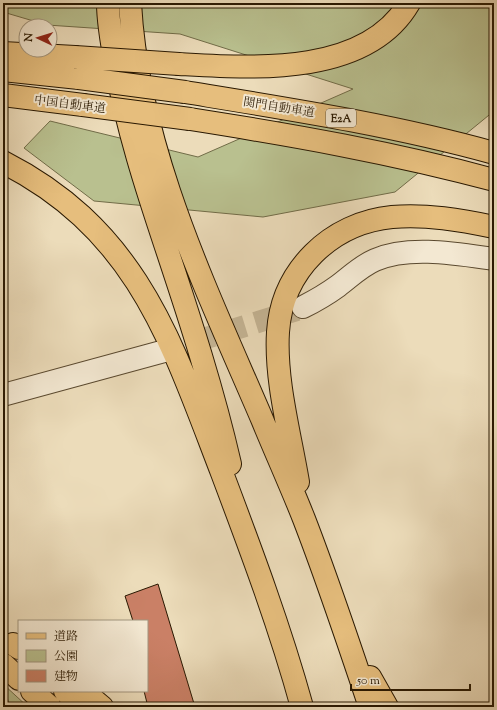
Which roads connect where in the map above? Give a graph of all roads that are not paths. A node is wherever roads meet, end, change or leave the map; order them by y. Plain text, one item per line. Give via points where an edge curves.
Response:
1 (108, 3) edge
2 (130, 3) edge
3 (409, 3) edge
4 (3, 53) edge
5 (77, 68) junction
6 (3, 70) edge
7 (3, 96) edge
8 (494, 153) edge
9 (3, 162) edge
10 (494, 180) edge
11 (494, 228) edge
12 (494, 259) edge
13 (304, 307) tunnel mouth
14 (160, 352) tunnel mouth
15 (3, 395) edge
16 (304, 518) junction
17 (250, 547) junction
18 (347, 638) junction
19 (288, 657) junction
20 (3, 664) edge
21 (18, 678) edge
22 (33, 692) edge
23 (66, 692) edge
24 (84, 692) edge
25 (50, 707) edge
26 (82, 707) edge
27 (102, 707) edge
28 (302, 707) edge
29 (315, 707) edge
30 (370, 707) edge
31 (387, 707) edge

1 - 17 main road via 110,34 134,147 205,365
2 - 16 main road via 131,33 142,88 168,186 201,275
3 - 5 main road, bridge via 395,22 360,47 306,62 270,66 179,64
4 - 5 main road
5 - 6 main road, E2A
5 - 8 main road, 関門自動車道 / E2A, bridge via 132,85 326,114
7 - 10 main road, 中国自動車道 / E2A, bridge via 190,119 310,138
9 - 17 main road via 44,185 92,225 141,286 178,360
11 - 16 main road via 446,218 416,216 391,217 369,222 348,229 318,249 294,278 280,311 278,351
12 - 13 street via 418,252 395,253 357,270 339,286
14 - 15 street
16 - 18 main road
17 - 19 main road
18 - 30 main road
18 - 31 main road
19 - 28 main road
19 - 29 main road
20 - 21 main road
22 - 25 main road
23 - 26 main road
24 - 27 main road

